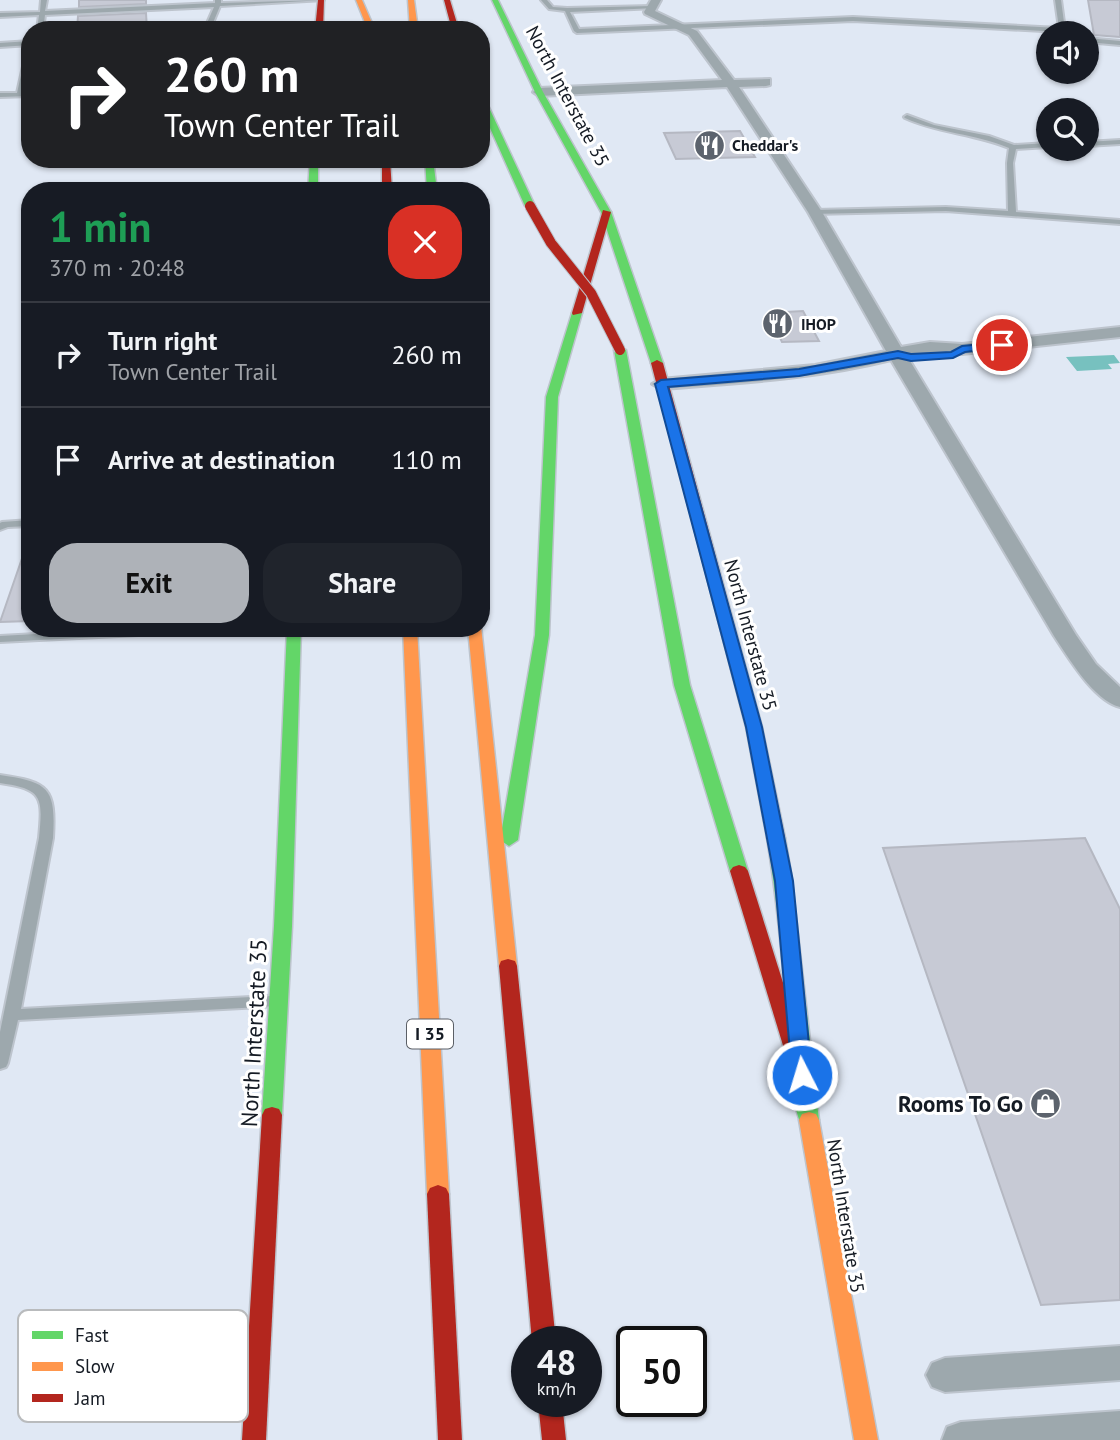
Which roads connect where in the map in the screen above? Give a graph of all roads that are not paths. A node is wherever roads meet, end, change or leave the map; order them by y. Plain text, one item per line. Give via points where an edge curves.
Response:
1 (44, 0) edge
2 (321, 0) edge
3 (359, 0) edge
4 (379, 0) edge
5 (411, 0) edge
6 (447, 0) edge
7 (495, 0) edge
8 (544, 0) edge
9 (621, 0) edge
10 (1058, 0) edge
11 (218, 2) edge
12 (175, 3) edge
13 (654, 4) edge
14 (613, 9) junction
15 (567, 10) junction
16 (41, 13) junction
17 (0, 15) edge
18 (41, 21) edge
19 (211, 21) edge
20 (320, 21) edge
21 (368, 21) edge
22 (380, 21) edge
23 (413, 21) edge
24 (453, 21) edge
25 (1062, 21) edge
26 (679, 27) junction
27 (1036, 30) edge
28 (1099, 41) edge
29 (1120, 43) edge
30 (21, 44) edge
31 (0, 45) edge
32 (766, 82) dead end
33 (737, 86) junction
34 (21, 90) edge
35 (20, 94) joint
36 (0, 95) edge
37 (541, 95) junction
38 (907, 117) dead end
39 (490, 119) edge
40 (1120, 142) edge
41 (1099, 143) edge
42 (1036, 146) edge
43 (1013, 147) junction
44 (607, 212) junction
45 (815, 212) junction
46 (1012, 214) junction
47 (1120, 222) edge
48 (1120, 332) edge
49 (898, 354) junction
50 (661, 384) junction
51 (21, 523) edge
52 (0, 527) edge
53 (40, 637) edge
54 (293, 637) edge
55 (410, 637) edge
56 (476, 637) edge
57 (0, 639) edge
58 (1120, 700) edge
59 (0, 779) edge
60 (501, 894) junction
61 (279, 1002) junction
62 (12, 1016) junction
63 (0, 1063) edge
64 (802, 1075) junction
65 (542, 1326) edge
66 (1120, 1363) edge
67 (944, 1374) dead end
68 (552, 1417) edge
69 (1120, 1429) edge
70 (254, 1440) edge
71 (450, 1440) edge
72 (554, 1440) edge
73 (866, 1440) edge
74 (961, 1440) edge

1 - 16 lane
2 - 11 lane
2 - 20 main road
3 - 21 main road
4 - 22 main road
5 - 23 main road
6 - 24 main road
7 - 37 main road, North Interstate 35
8 - 15 lane via 551,8
9 - 14 lane
10 - 25 lane
11 - 12 lane
11 - 19 lane
12 - 16 lane
13 - 14 lane
13 - 26 street via 649,12
14 - 15 lane
15 - 26 lane via 577,31
16 - 17 lane
16 - 18 lane
26 - 27 lane via 853,19
26 - 33 street via 694,33
28 - 29 lane
30 - 31 lane
32 - 33 street
33 - 37 street
33 - 45 street
34 - 35 lane
35 - 36 lane
37 - 44 main road, North Interstate 35
38 - 43 lane
39 - 64 main road, bridge via 530,206 551,243 591,293 620,351 682,685
40 - 41 lane
42 - 43 lane
43 - 46 lane
44 - 50 main road, North Interstate 35 via 649,334
44 - 60 main road via 552,397 542,635
45 - 46 lane via 946,209
45 - 49 street
46 - 47 lane
48 - 49 street via 962,349 953,355
49 - 50 street via 799,373
49 - 58 street via 1065,635 1088,669
50 - 64 main road, North Interstate 35 via 757,740 784,881
51 - 52 lane
53 - 57 lane
54 - 61 main road, North Interstate 35
55 - 71 main road, I 35
56 - 60 main road
59 - 62 lane via 39,788 49,808
60 - 65 main road
61 - 62 lane
61 - 70 main road, North Interstate 35
62 - 63 lane
64 - 73 main road, North Interstate 35
66 - 67 street
68 - 72 main road
69 - 74 street

